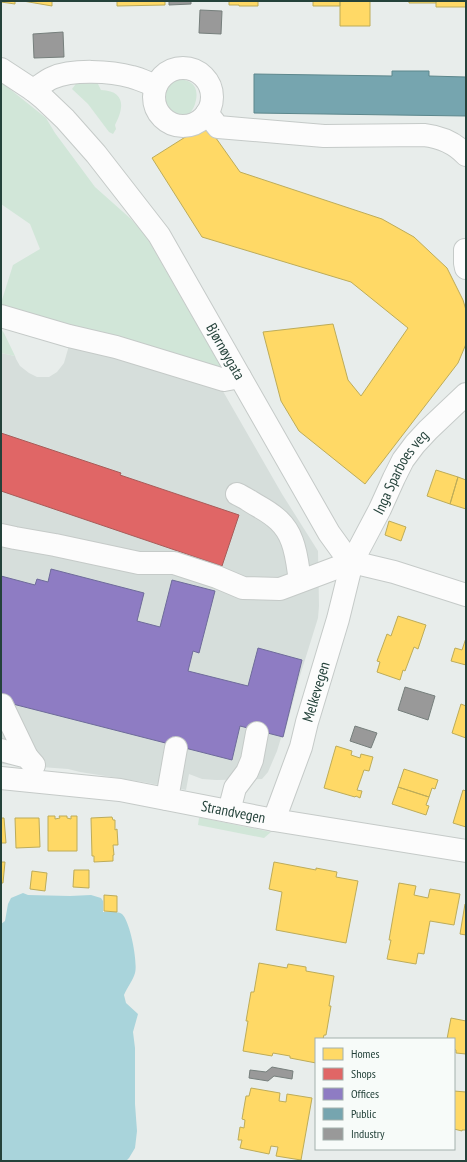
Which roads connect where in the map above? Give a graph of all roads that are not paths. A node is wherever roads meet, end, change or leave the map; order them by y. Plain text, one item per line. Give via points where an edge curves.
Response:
1 (1, 69) edge
2 (156, 86) junction
3 (33, 90) junction
4 (207, 114) junction
5 (466, 155) edge
6 (1, 316) edge
7 (240, 377) junction
8 (466, 394) edge
9 (237, 494) dead end
10 (1, 535) edge
11 (352, 562) junction
12 (300, 581) junction
13 (466, 595) edge
14 (2, 705) dead end
15 (258, 733) dead end
16 (176, 748) dead end
17 (1, 750) edge
18 (26, 757) junction
19 (1, 778) edge
20 (45, 781) junction
21 (167, 799) junction
22 (229, 811) junction
23 (274, 820) junction
24 (466, 851) edge

1 - 3 street, Bjørnøygata
2 - 3 street via 132,76 82,72 52,78
2 - 4 street via 154,104 164,120 173,125 192,125
2 - 4 street via 161,78 178,68 196,72 204,77 212,95
3 - 7 street, Bjørnøygata via 65,119 96,154 159,235
4 - 5 street via 218,127 324,136 434,136 456,146
6 - 7 street via 224,380
7 - 11 street, Bjørnøygata via 329,533
8 - 11 street, Inga Sparboes veg via 428,430 403,460
9 - 12 street via 268,511 283,525 293,542
10 - 12 street via 139,563 174,563 243,588 280,588
11 - 12 street
11 - 13 street via 394,572
11 - 23 street, Melkevegen via 301,747
14 - 18 street
15 - 22 street via 252,760 235,788
16 - 21 street
17 - 18 street
18 - 20 street via 39,770
19 - 20 street, Strandvegen
20 - 21 street, Strandvegen via 120,790
21 - 22 street, Strandvegen
22 - 23 street, Strandvegen
23 - 24 street, Strandvegen

